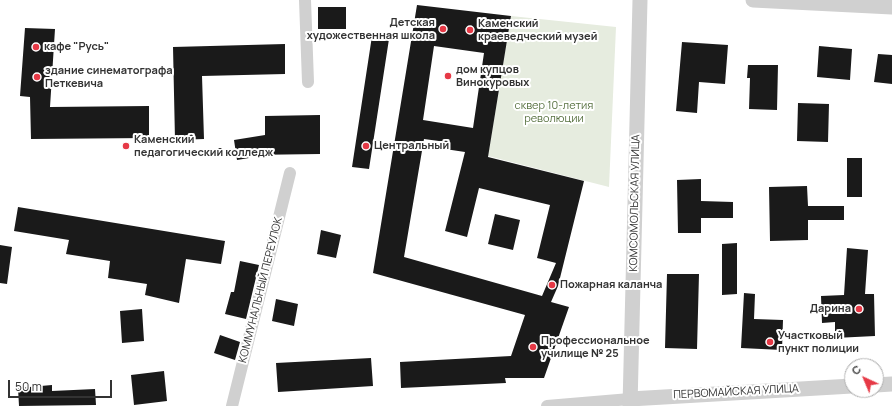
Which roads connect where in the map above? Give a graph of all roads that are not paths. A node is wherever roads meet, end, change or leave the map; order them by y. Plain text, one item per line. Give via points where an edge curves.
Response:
1 (305, 0) edge
2 (640, 0) edge
3 (753, 0) edge
4 (892, 7) edge
5 (308, 82) dead end
6 (290, 173) dead end
7 (844, 387) edge
8 (630, 402) edge
9 (232, 406) edge
10 (547, 406) edge

1 - 5 street
2 - 8 street, КОМСОМОЛЬСКАЯ УЛИЦА
3 - 4 street
6 - 9 street, КОММУНАЛЬНЫЙ ПЕРЕУЛОК
7 - 8 street, ПЕРВОМАЙСКАЯ УЛИЦА
8 - 10 street, ПЕРВОМАЙСКАЯ УЛИЦА

